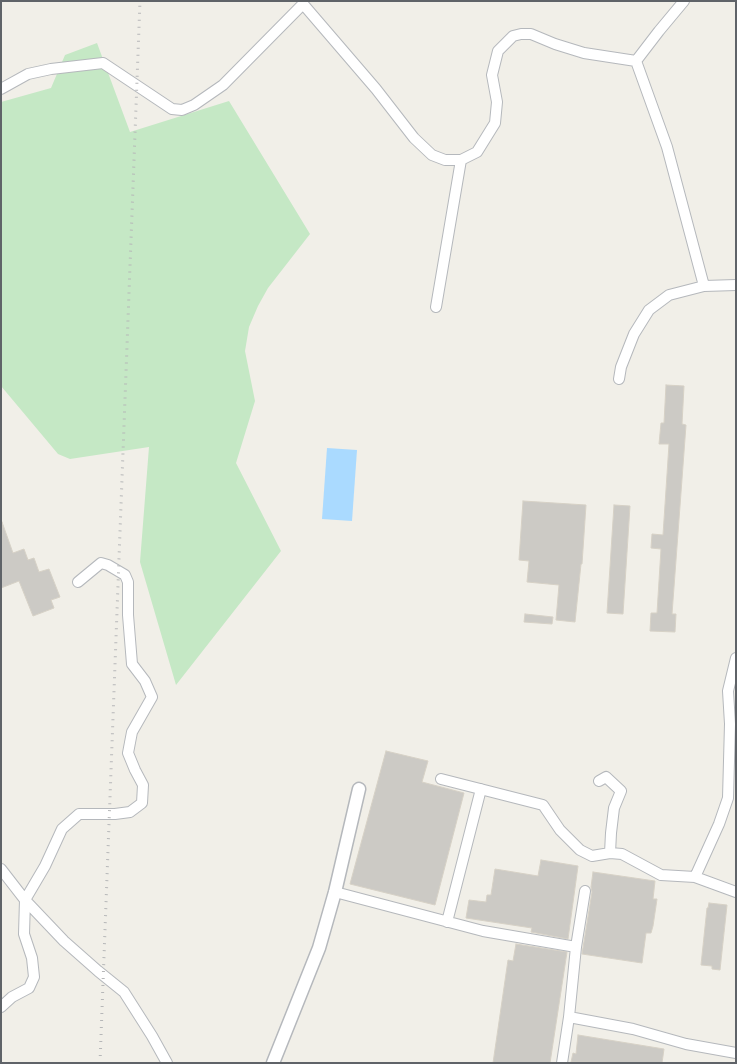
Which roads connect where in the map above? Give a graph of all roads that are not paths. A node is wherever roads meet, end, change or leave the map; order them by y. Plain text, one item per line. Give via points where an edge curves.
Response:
1 (684, 1) edge
2 (636, 61) junction
3 (1, 89) edge
4 (461, 160) junction
5 (736, 285) edge
6 (704, 286) junction
7 (436, 307) dead end
8 (620, 379) dead end
9 (78, 582) dead end
10 (736, 658) edge
11 (441, 779) dead end
12 (599, 781) dead end
13 (359, 789) dead end
14 (481, 789) junction
15 (610, 854) junction
16 (1, 869) edge
17 (695, 877) junction
18 (585, 891) dead end
19 (335, 892) junction
20 (736, 892) edge
21 (25, 900) junction
22 (447, 922) junction
23 (576, 947) junction
24 (1, 1007) edge
25 (569, 1018) junction
26 (736, 1053) edge
27 (167, 1063) edge
28 (273, 1063) edge
29 (562, 1063) edge

1 - 2 street
2 - 4 street via 584,53 531,34 513,36 498,51 492,75 497,102 495,123 477,152
2 - 6 street via 666,147
3 - 4 street via 28,74 103,63 172,109 182,110 223,85 303,4 414,138 432,154 445,160
4 - 7 street
5 - 6 street
6 - 8 street via 669,295 649,310 634,334 621,367
9 - 21 street via 101,563 125,575 128,582 132,664 152,697 132,732 128,753 143,785 142,803 130,812 79,814 62,829 46,866
10 - 17 street via 728,691 728,798
11 - 14 street
12 - 15 street via 606,777 621,791 614,808
13 - 19 street
14 - 15 street via 543,806 580,850 592,856
14 - 22 street
15 - 17 street via 622,854 661,875
16 - 21 street
17 - 20 street
18 - 23 street
19 - 22 street
19 - 28 street via 318,948
21 - 24 street via 24,934 34,977 29,988
21 - 27 street via 64,941 124,992
22 - 23 street via 483,932
23 - 25 street
25 - 26 street
25 - 29 street

